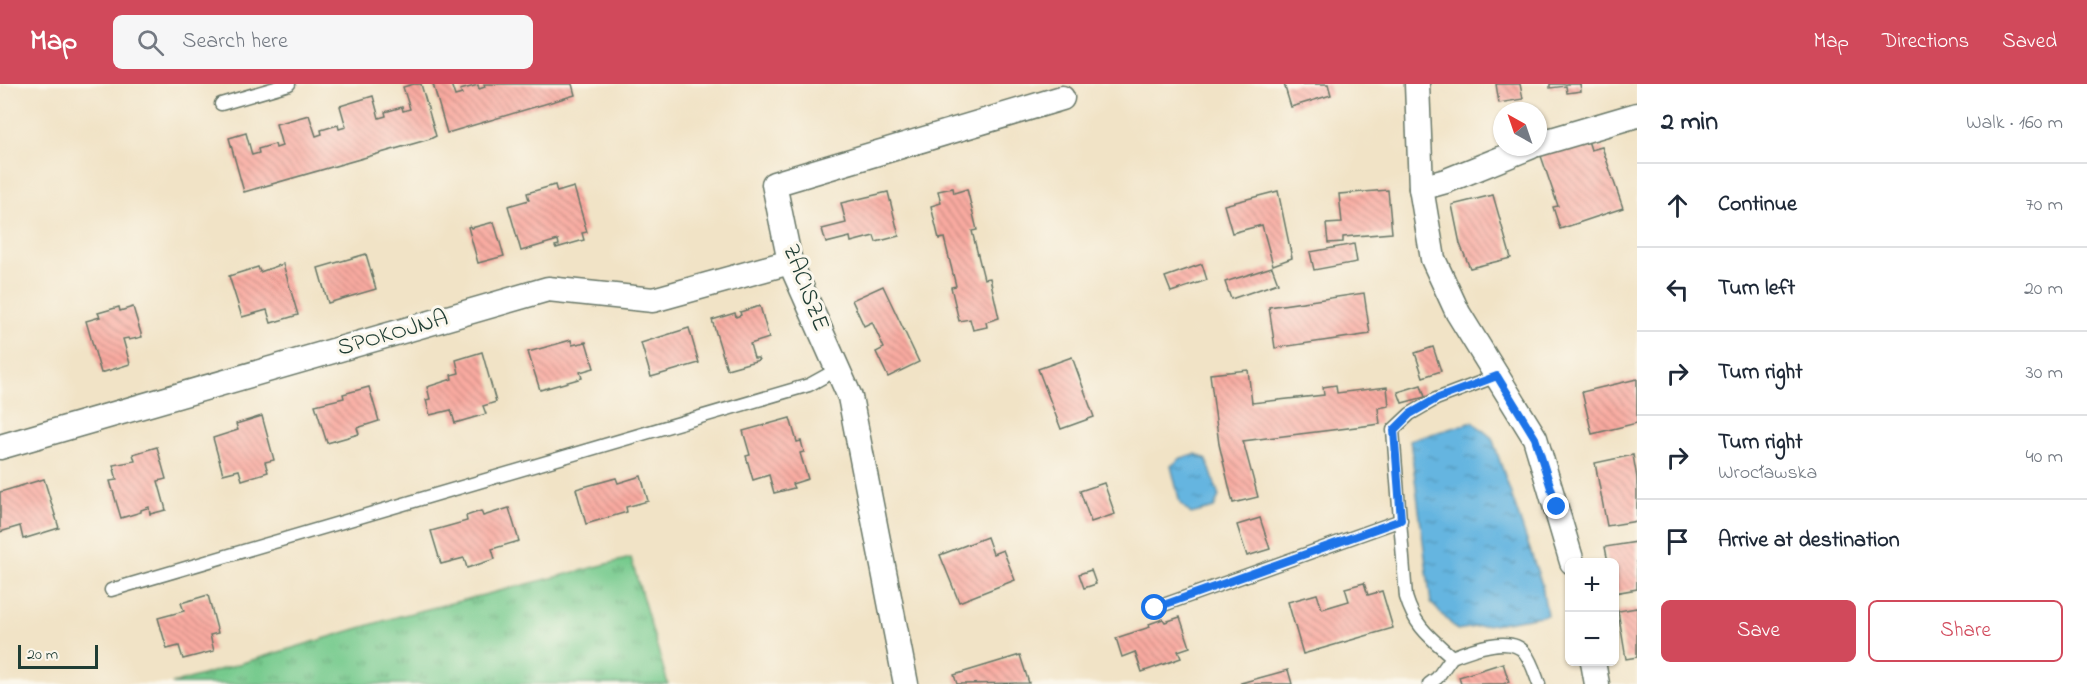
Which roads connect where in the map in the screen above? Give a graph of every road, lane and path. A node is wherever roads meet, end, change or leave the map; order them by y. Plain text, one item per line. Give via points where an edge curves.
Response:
1 (289, 84) edge
2 (1417, 84) edge
3 (1062, 98) dead end
4 (221, 104) dead end
5 (1637, 115) edge
6 (1547, 141) edge
7 (1509, 156) edge
8 (1421, 188) junction
9 (790, 262) junction
10 (838, 369) junction
11 (1497, 376) junction
12 (0, 447) edge
13 (1401, 520) junction
14 (1571, 558) edge
15 (111, 590) dead end
16 (1155, 608) dead end
17 (1452, 657) junction
18 (1594, 666) edge
19 (906, 684) edge
20 (1429, 684) edge
21 (1539, 684) edge
22 (1598, 684) edge

1 - 4 lane
2 - 8 street
3 - 9 street, ZACISZE via 774,184
5 - 6 street
7 - 8 street
8 - 11 street via 1433,259 1458,313
9 - 10 street, ZACISZE
9 - 12 street, SPOKOJNA via 654,300 548,289
10 - 15 lane via 809,385
10 - 19 street, ZACISZE via 850,397
11 - 13 lane via 1436,399 1410,414 1394,430
11 - 14 street via 1535,438
13 - 16 lane
13 - 17 lane via 1406,597 1412,615
17 - 20 lane
17 - 21 lane via 1513,644 1524,651
18 - 22 street

